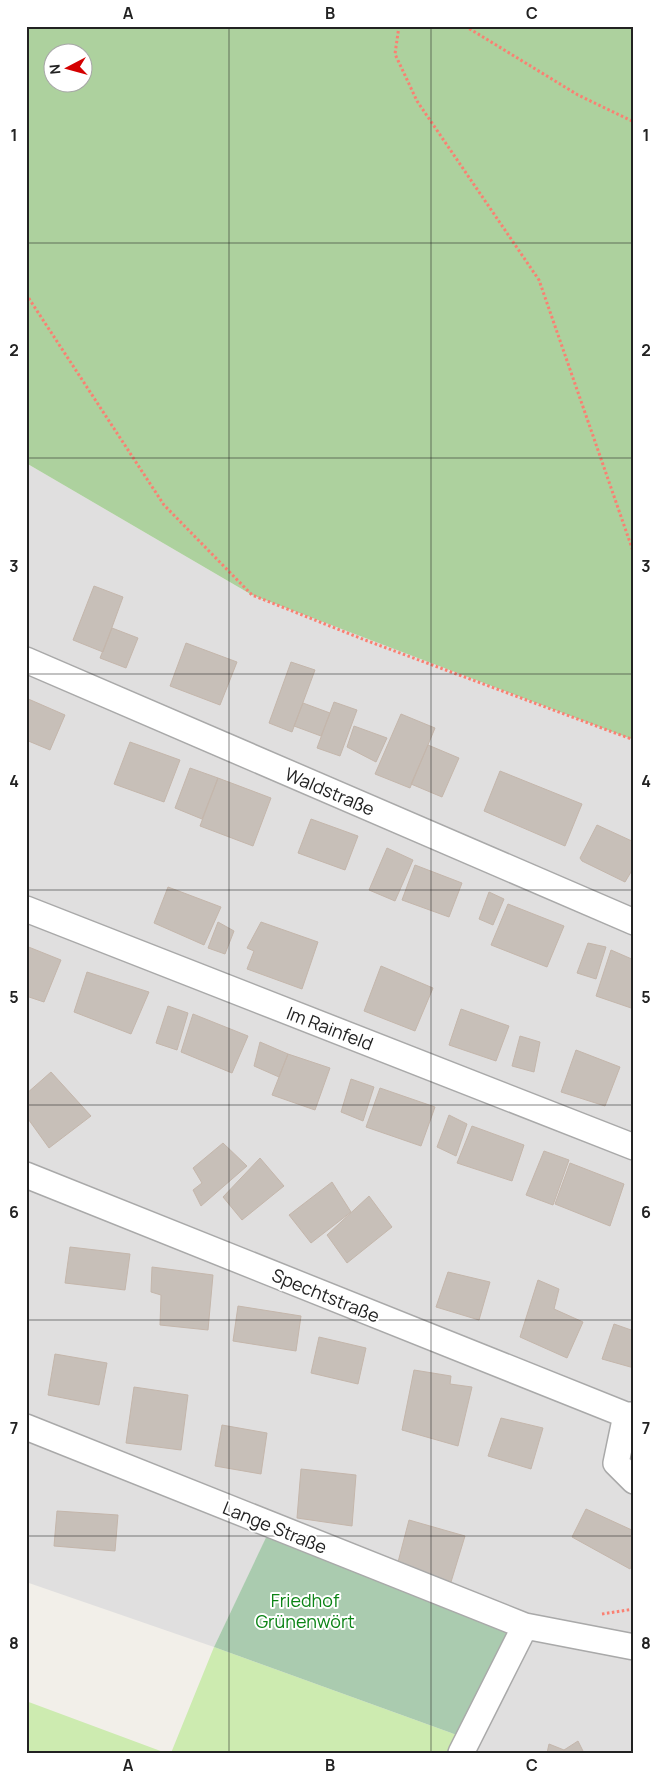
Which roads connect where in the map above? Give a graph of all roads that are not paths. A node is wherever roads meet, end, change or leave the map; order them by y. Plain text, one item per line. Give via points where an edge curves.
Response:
1 (26, 660) edge
2 (26, 909) edge
3 (634, 922) edge
4 (634, 1147) edge
5 (26, 1175) edge
6 (630, 1415) edge
7 (26, 1427) edge
8 (634, 1481) edge
9 (524, 1626) junction
10 (634, 1647) edge
11 (461, 1753) edge

1 - 3 street, Waldstraße
2 - 4 street, Im Rainfeld
5 - 6 street, Spechtstraße
6 - 8 street via 616,1462
7 - 9 street, Lange Straße
9 - 10 street, Lange Straße
9 - 11 street

